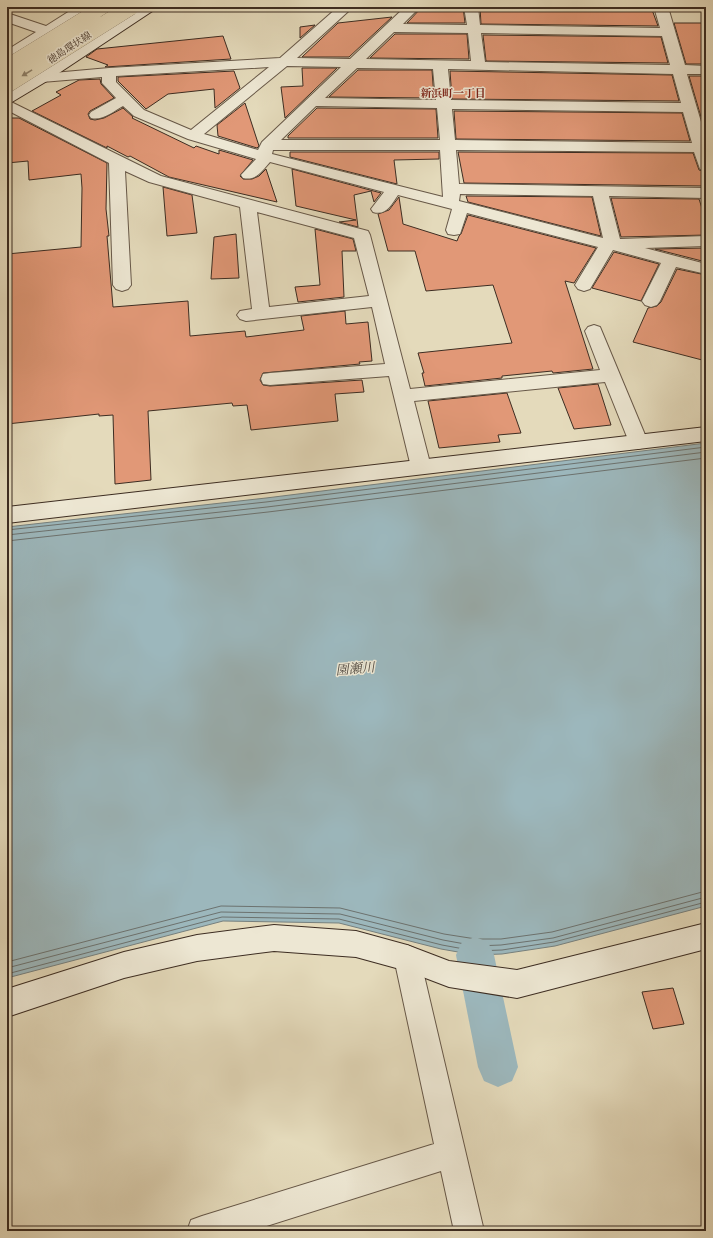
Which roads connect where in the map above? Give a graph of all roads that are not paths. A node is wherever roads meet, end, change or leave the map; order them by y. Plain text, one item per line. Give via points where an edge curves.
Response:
1 (85, 7) edge
2 (103, 7) edge
3 (131, 7) edge
4 (149, 7) edge
5 (346, 7) edge
6 (414, 7) edge
7 (471, 7) edge
8 (661, 7) edge
9 (7, 17) edge
10 (391, 28) junction
11 (474, 29) junction
12 (47, 31) junction
13 (668, 32) junction
14 (92, 45) junction
15 (7, 56) edge
16 (284, 62) junction
17 (353, 64) junction
18 (440, 65) junction
19 (479, 66) junction
20 (7, 67) edge
21 (679, 70) junction
22 (706, 70) edge
23 (109, 72) junction
24 (42, 78) junction
25 (7, 85) edge
26 (7, 99) edge
27 (125, 99) junction
28 (312, 102) junction
29 (7, 104) edge
30 (445, 104) junction
31 (690, 108) junction
32 (96, 115) dead end
33 (193, 136) junction
34 (449, 145) junction
35 (704, 148) edge
36 (266, 153) junction
37 (117, 161) junction
38 (706, 166) edge
39 (250, 175) dead end
40 (394, 190) junction
41 (600, 191) junction
42 (706, 193) edge
43 (455, 200) junction
44 (248, 204) junction
45 (379, 209) dead end
46 (454, 230) dead end
47 (706, 241) edge
48 (611, 244) junction
49 (670, 259) junction
50 (706, 268) edge
51 (122, 285) dead end
52 (584, 285) dead end
53 (379, 301) junction
54 (651, 301) dead end
55 (594, 331) dead end
56 (396, 369) junction
57 (612, 375) junction
58 (270, 379) dead end
59 (403, 396) junction
60 (706, 434) edge
61 (638, 442) junction
62 (421, 467) junction
63 (7, 515) edge
64 (706, 936) edge
65 (407, 958) junction
66 (7, 1003) edge
67 (452, 1153) junction
68 (202, 1231) edge
69 (469, 1231) edge

1 - 12 street
2 - 20 main road, 徳島環状線, bridge
3 -> 25 main road, 徳島環状線, bridge
4 - 14 street
5 - 16 street
6 - 10 street
7 - 11 street
8 - 13 street
9 - 12 street
10 - 11 street
10 - 17 street
11 - 13 street
11 - 19 street
12 - 14 street
12 - 15 street
13 - 21 street
14 - 24 street
16 - 17 street
16 - 23 street
16 - 33 street
17 - 18 street
17 - 28 street
18 - 19 street
18 - 30 street
19 - 21 street
21 - 22 street
21 - 31 street
23 - 24 street
23 - 27 street via 109,83
24 - 26 street
27 - 32 street
27 - 33 street via 139,113
28 - 30 street
28 - 36 street
29 - 37 street
30 - 31 street
30 - 34 street
31 - 35 street
33 - 36 street
34 - 35 street
34 - 36 street
34 - 43 street
35 - 38 street
36 - 39 street
36 - 40 street
37 - 44 street via 156,179
37 - 51 street
40 - 43 street
40 - 45 street
41 - 42 street
41 - 43 street
41 - 48 street
43 - 46 street
43 - 48 street
44 - 53 street via 362,235
44 - 53 street via 253,314
47 - 48 street
48 - 49 street
48 - 52 street
49 - 50 street
49 - 54 street
53 - 56 street
55 - 57 street
56 - 58 street
56 - 59 street
57 - 59 street
57 - 61 street
59 - 62 street
60 - 61 street
61 - 62 street
62 - 63 street
64 - 65 street via 517,984 449,974
65 - 66 street via 356,944 274,938 197,948 124,965
65 - 67 street
67 - 68 street
67 - 69 street

